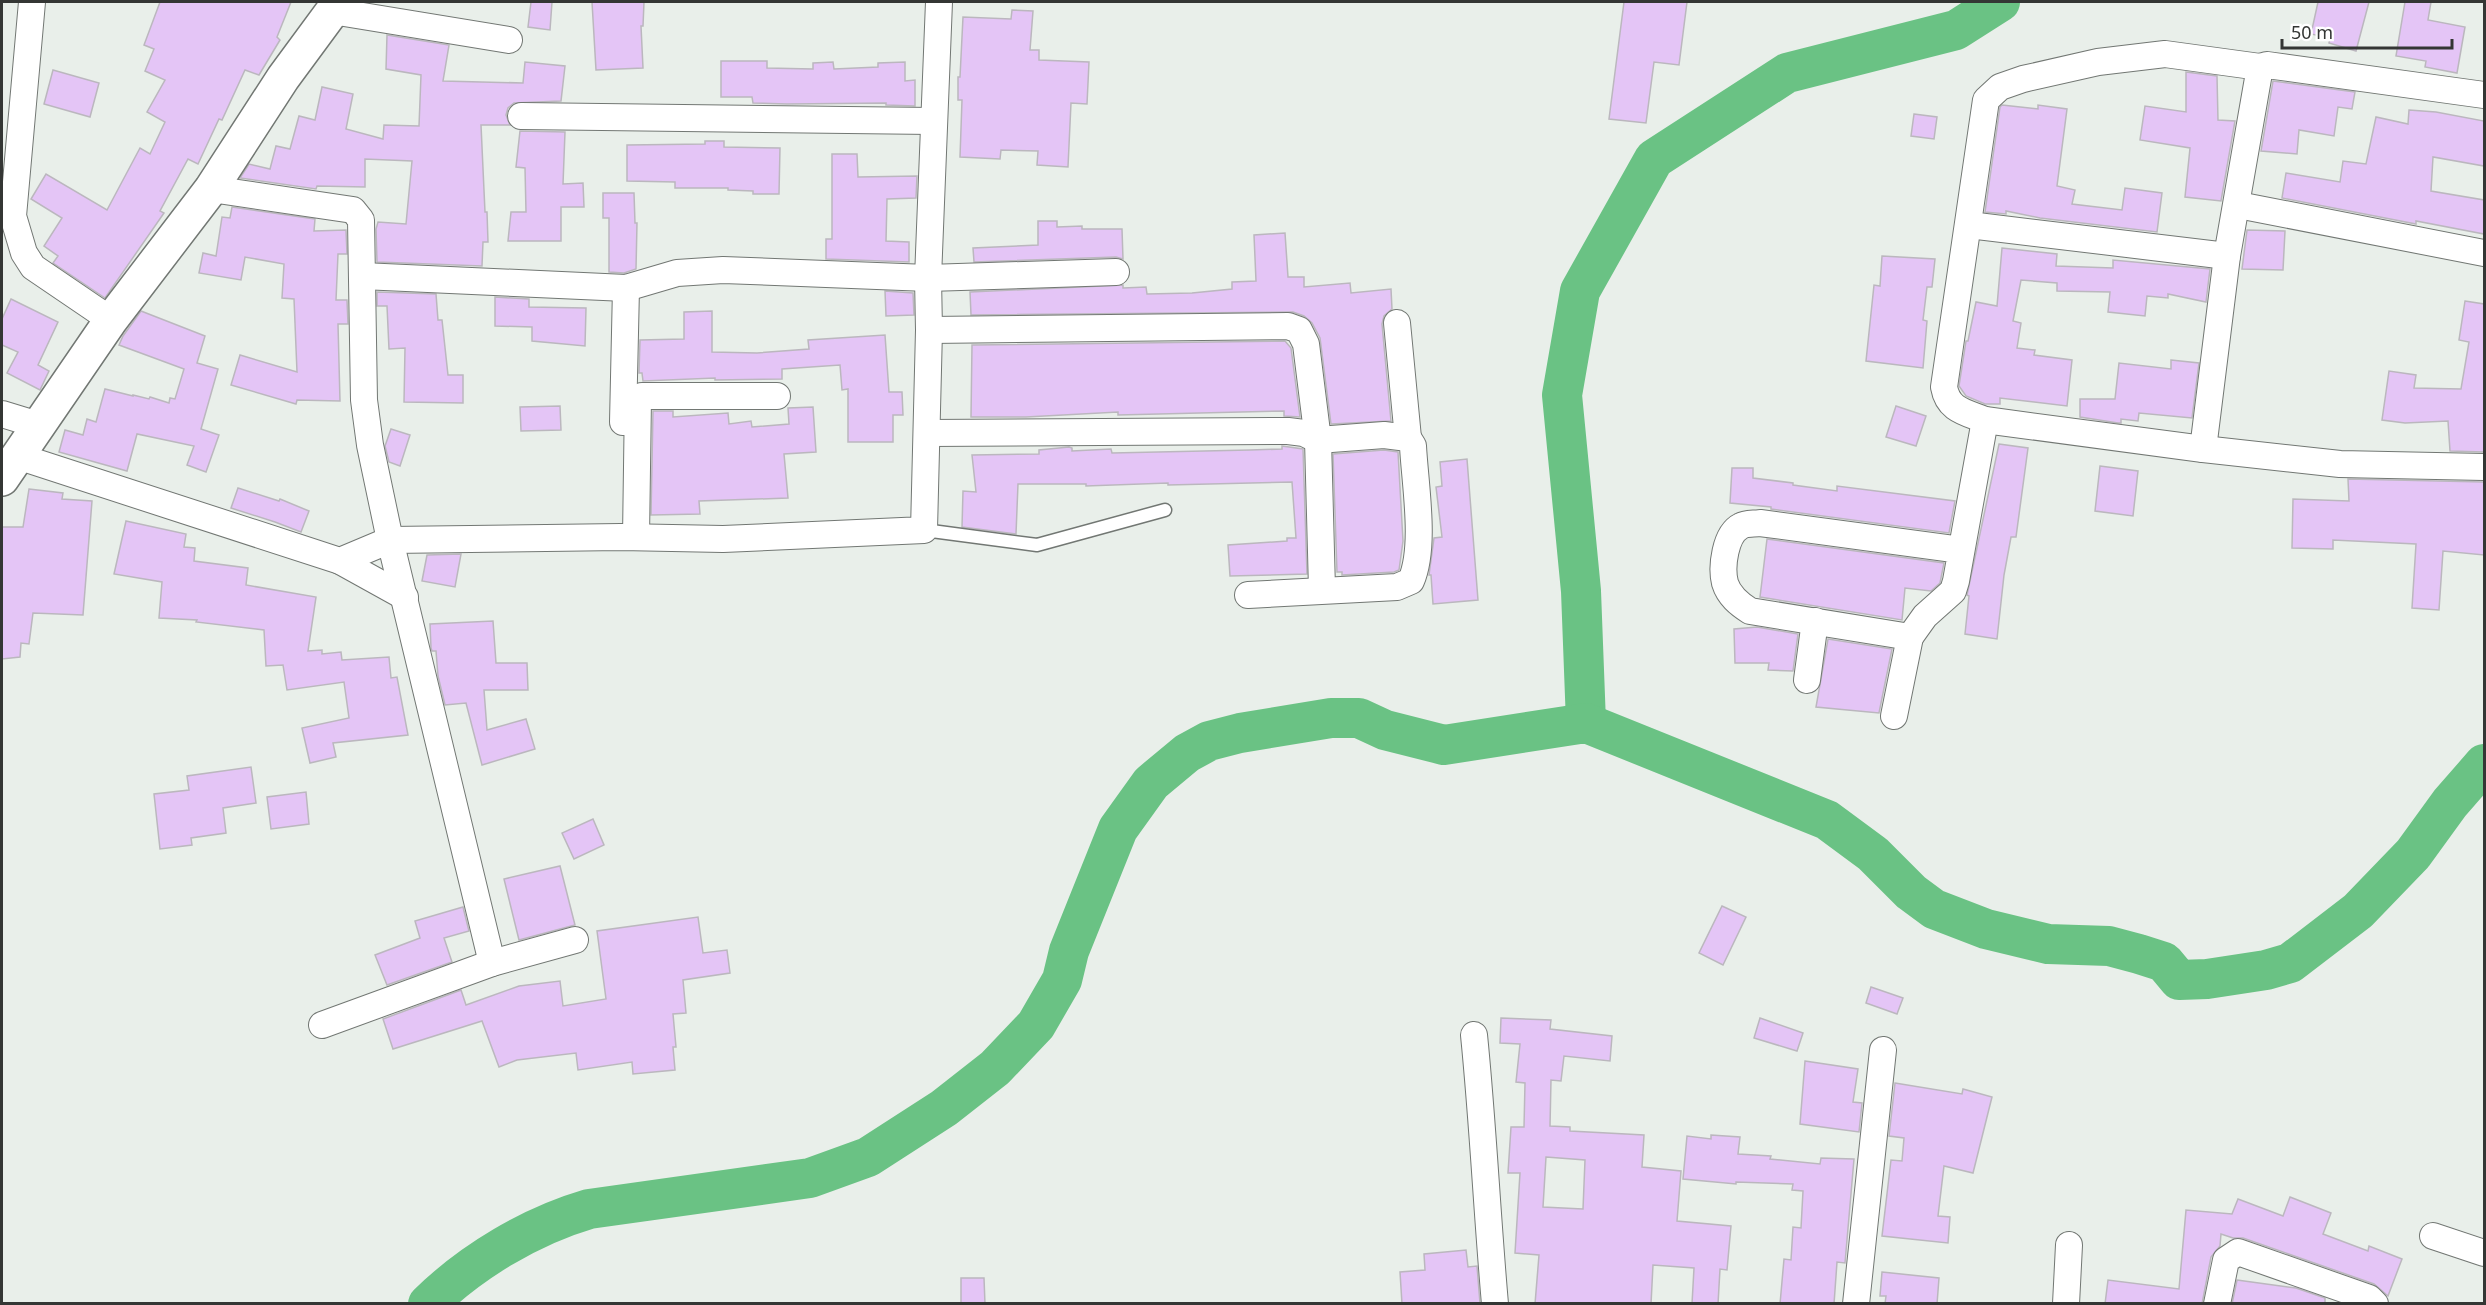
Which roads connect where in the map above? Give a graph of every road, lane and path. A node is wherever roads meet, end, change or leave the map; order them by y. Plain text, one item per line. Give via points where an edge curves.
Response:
1 (32, 2) edge
2 (939, 2) edge
3 (336, 6) edge
4 (509, 40) dead end
5 (2260, 67) junction
6 (2484, 95) edge
7 (521, 116) dead end
8 (933, 121) junction
9 (211, 189) junction
10 (2238, 205) junction
11 (7, 211) edge
12 (1969, 225) junction
13 (2484, 253) edge
14 (2227, 256) junction
15 (1116, 272) dead end
16 (362, 276) junction
17 (928, 278) junction
18 (626, 288) junction
19 (111, 320) junction
20 (1397, 323) dead end
21 (929, 330) junction
22 (777, 396) dead end
23 (2, 414) edge
24 (1985, 420) junction
25 (38, 425) junction
26 (927, 433) junction
27 (1408, 438) junction
28 (1317, 440) junction
29 (2203, 449) junction
30 (2484, 467) edge
31 (9, 468) edge
32 (1165, 510) dead end
33 (924, 530) junction
34 (629, 537) junction
35 (390, 540) junction
36 (1961, 550) junction
37 (340, 561) junction
38 (1322, 589) junction
39 (1248, 594) dead end
40 (405, 597) junction
41 (1815, 621) junction
42 (1910, 637) junction
43 (1807, 680) dead end
44 (1894, 716) dead end
45 (575, 940) dead end
46 (492, 963) junction
47 (322, 1025) dead end
48 (1474, 1035) dead end
49 (1883, 1050) dead end
50 (2433, 1236) dead end
51 (2069, 1245) dead end
52 (2484, 1252) edge
53 (1495, 1304) edge
54 (1856, 1304) edge
55 (2066, 1304) edge
56 (2217, 1304) edge
57 (2375, 1304) edge

1 - 11 street
2 - 8 street
3 - 4 street
3 - 9 street via 283,78
5 - 6 street
5 - 10 street
5 - 12 street via 2165,54 2098,62 2000,87 1986,100
7 - 8 street
8 - 17 street
9 - 16 street via 353,210 363,225
9 - 19 street
10 - 13 street
10 - 14 street
11 - 19 street via 33,267
12 - 14 street
12 - 24 street via 1944,387 1950,405
14 - 29 street
15 - 17 street
16 - 18 street
16 - 35 street via 364,400
17 - 18 street via 723,270 677,273
17 - 21 street
18 - 34 street
19 - 25 street
20 - 27 street
21 - 26 street
21 - 28 street via 1288,326 1299,330 1306,344
22 - 34 street via 638,398
23 - 25 street
24 - 29 street
24 - 36 street
25 - 31 street
26 - 28 street via 1288,431
26 - 33 street
27 - 28 street via 1384,435
27 - 38 street via 1413,446 1419,548 1411,581 1397,587
28 - 38 street
29 - 30 street via 2340,464
31 - 37 street
32 - 33 lane via 1037,545
33 - 34 street via 723,539
34 - 35 street
35 - 37 street
35 - 40 street
36 - 41 street via 1760,523 1742,525 1731,533 1724,565 1725,584 1737,603 1750,611
36 - 42 street via 1953,591 1925,616
37 - 40 street
38 - 39 street
40 - 46 street
41 - 42 street
41 - 43 street
42 - 44 street
45 - 46 street
46 - 47 street
48 - 53 street
49 - 54 street
50 - 52 street
51 - 55 street
56 - 57 street via 2226,1260 2238,1252 2369,1298

